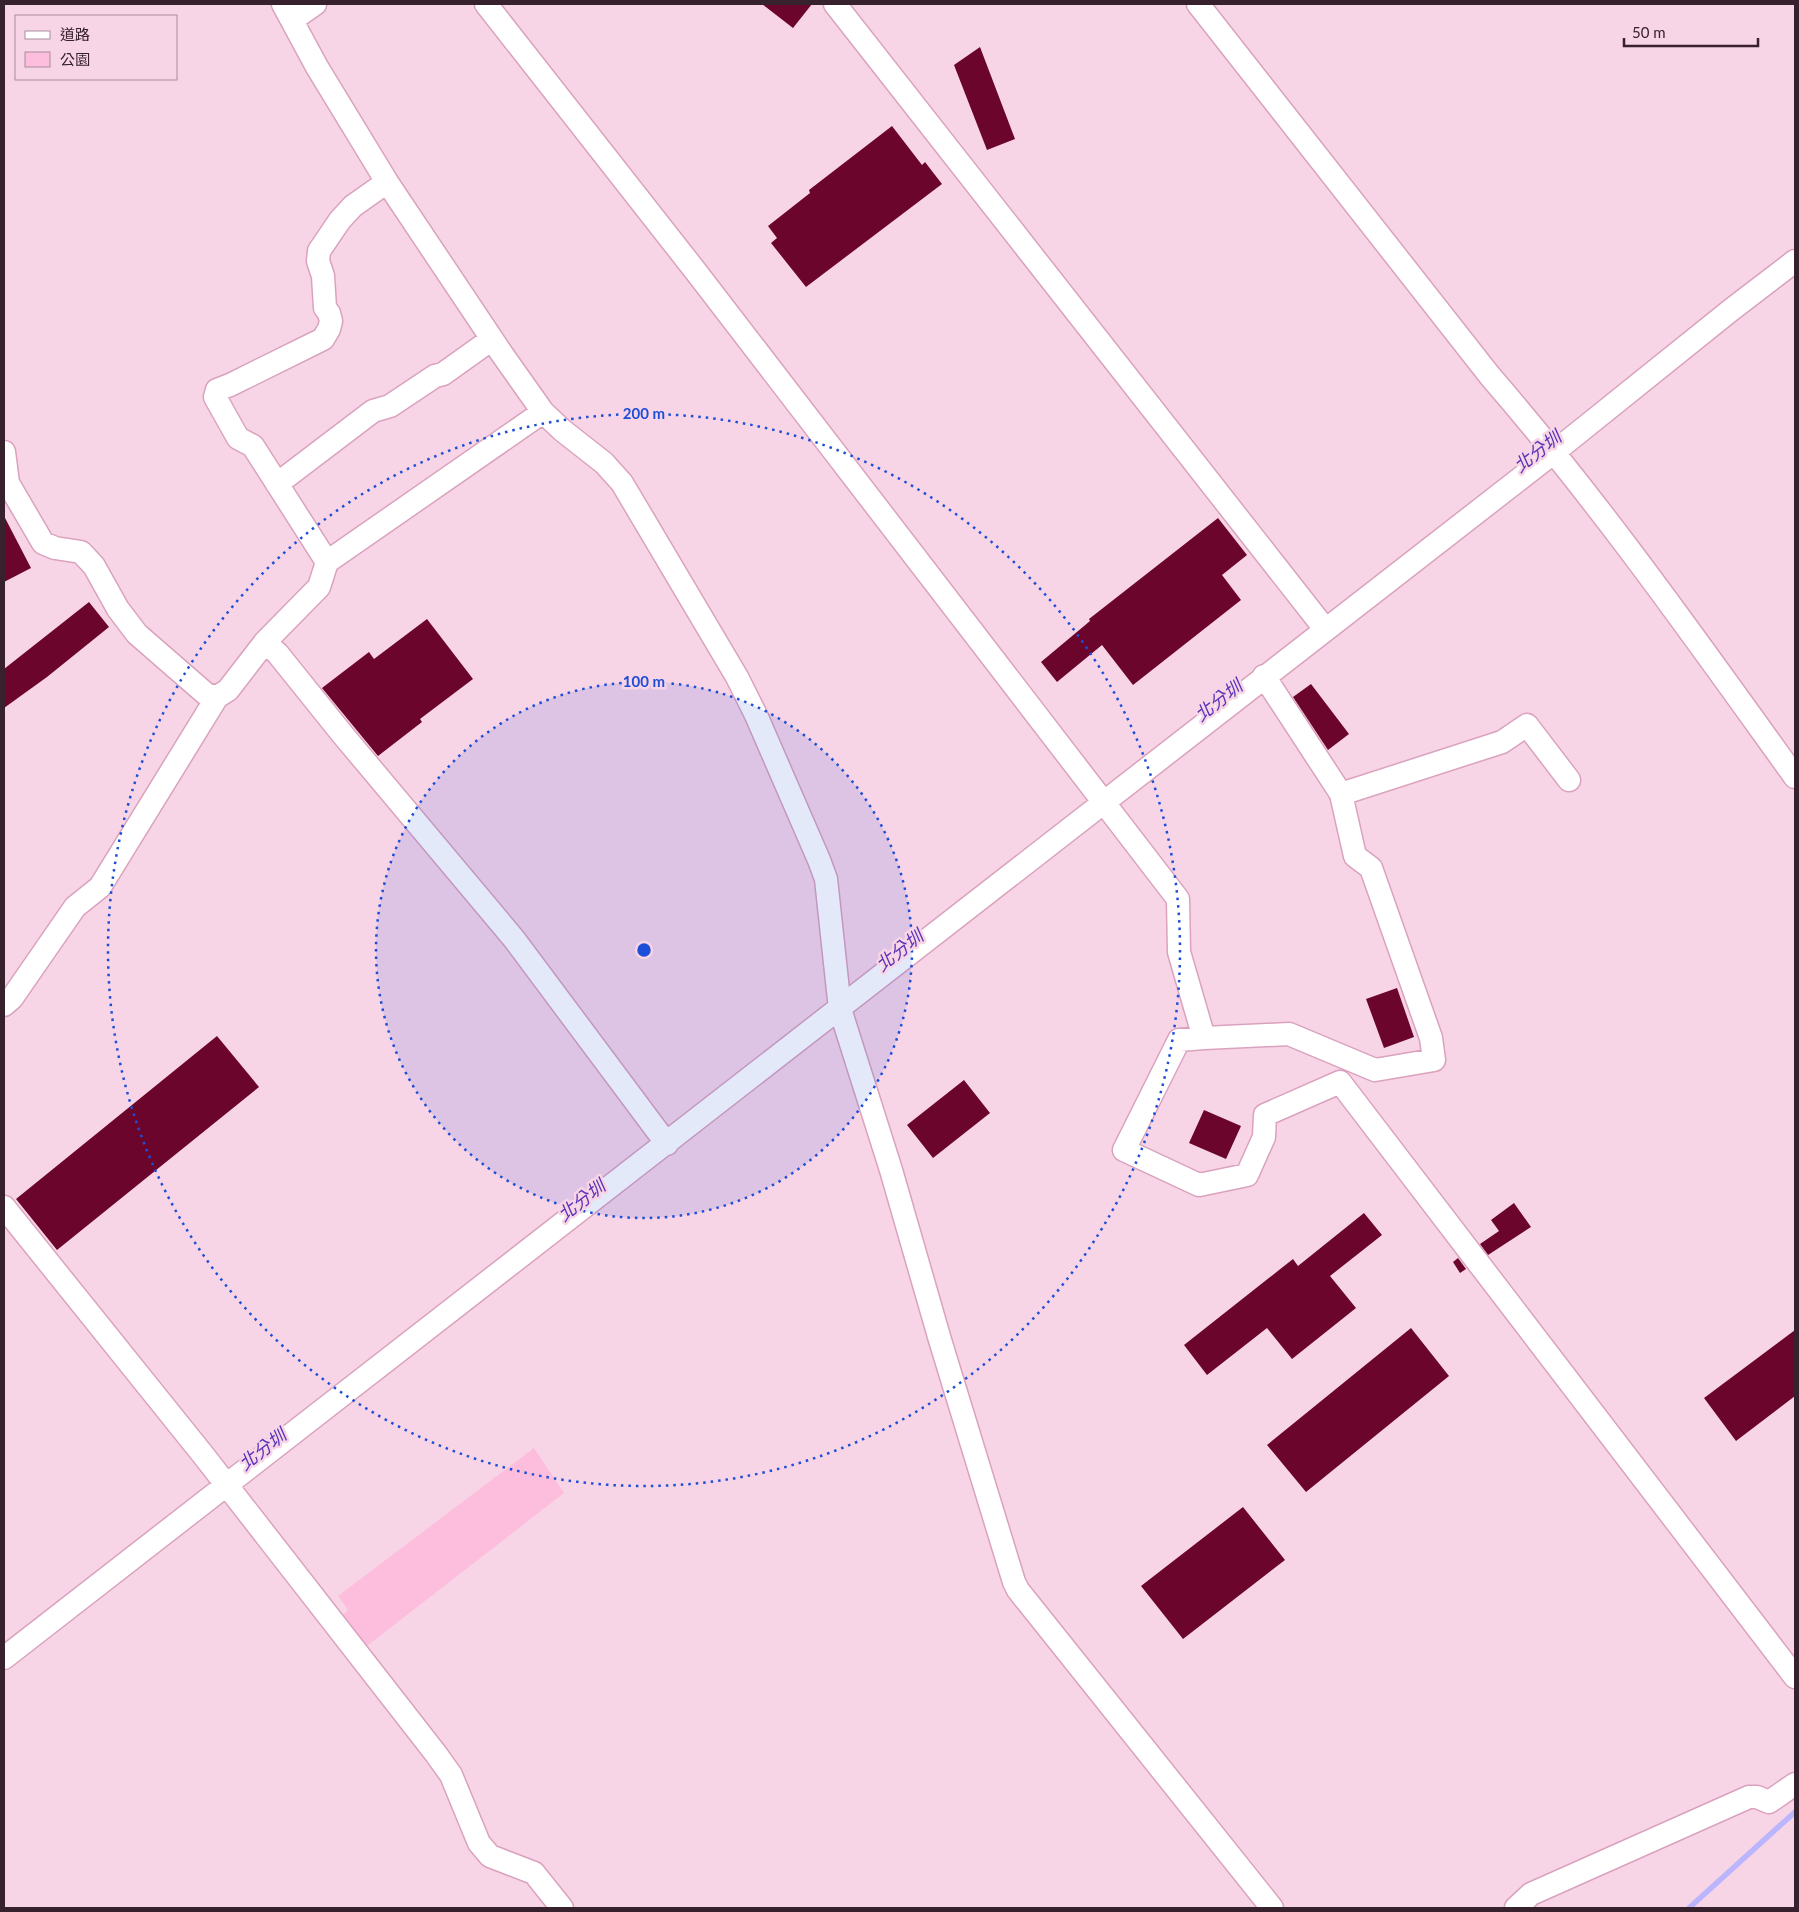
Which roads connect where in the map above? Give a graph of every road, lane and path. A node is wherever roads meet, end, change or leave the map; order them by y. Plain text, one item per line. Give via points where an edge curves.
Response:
1 (315, 4) edge
2 (486, 4) edge
3 (835, 4) edge
4 (1198, 4) edge
5 (288, 12) edge
6 (387, 182) junction
7 (1795, 261) edge
8 (492, 339) junction
9 (543, 412) junction
10 (4, 452) edge
11 (1554, 453) junction
12 (277, 484) junction
13 (327, 562) junction
14 (1319, 620) junction
15 (265, 642) junction
16 (1264, 676) junction
17 (217, 697) junction
18 (1795, 777) edge
19 (1569, 780) dead end
20 (1098, 794) junction
21 (1342, 794) junction
22 (4, 1005) edge
23 (840, 1009) junction
24 (1204, 1038) junction
25 (1375, 1070) junction
26 (1340, 1082) junction
27 (661, 1136) junction
28 (4, 1207) edge
29 (226, 1485) junction
30 (4, 1658) edge
31 (1795, 1678) edge
32 (1795, 1784) edge
33 (562, 1908) edge
34 (1272, 1908) edge
35 (1516, 1908) edge

1 - 5 street
2 - 20 street via 703,280
3 - 14 street
4 - 11 street
5 - 6 street via 317,67
6 - 8 street
6 - 12 street via 353,206 319,250 325,308 331,321 323,339 217,390 215,397 238,438 253,446
7 - 11 street
8 - 9 street
8 - 12 street via 390,406 373,411
9 - 13 street
9 - 23 street via 604,463 622,483 737,677 756,715 826,879
10 - 17 street via 8,483 43,543 81,552 94,566 136,634 206,694
11 - 14 street
11 - 18 street via 1672,607
12 - 13 street
13 - 15 street via 319,587
14 - 16 street
15 - 17 street via 228,690
15 - 27 street via 514,939
16 - 20 street
16 - 21 street
17 - 22 street via 100,887 75,907
19 - 21 street via 1527,725 1502,742
20 - 23 street
20 - 24 street via 1178,899 1179,952
21 - 25 street via 1355,856 1371,868 1431,1038 1434,1060
23 - 27 street
23 - 34 street via 1018,1590
24 - 25 street via 1289,1034
24 - 26 street via 1178,1040 1124,1150 1199,1185 1247,1175 1264,1138 1265,1115
25 - 26 street
26 - 31 street
27 - 29 street
28 - 29 street
29 - 30 street
29 - 33 street via 451,1775 479,1843 490,1856 534,1873
32 - 35 street via 1769,1802 1757,1797 1749,1798 1540,1890

